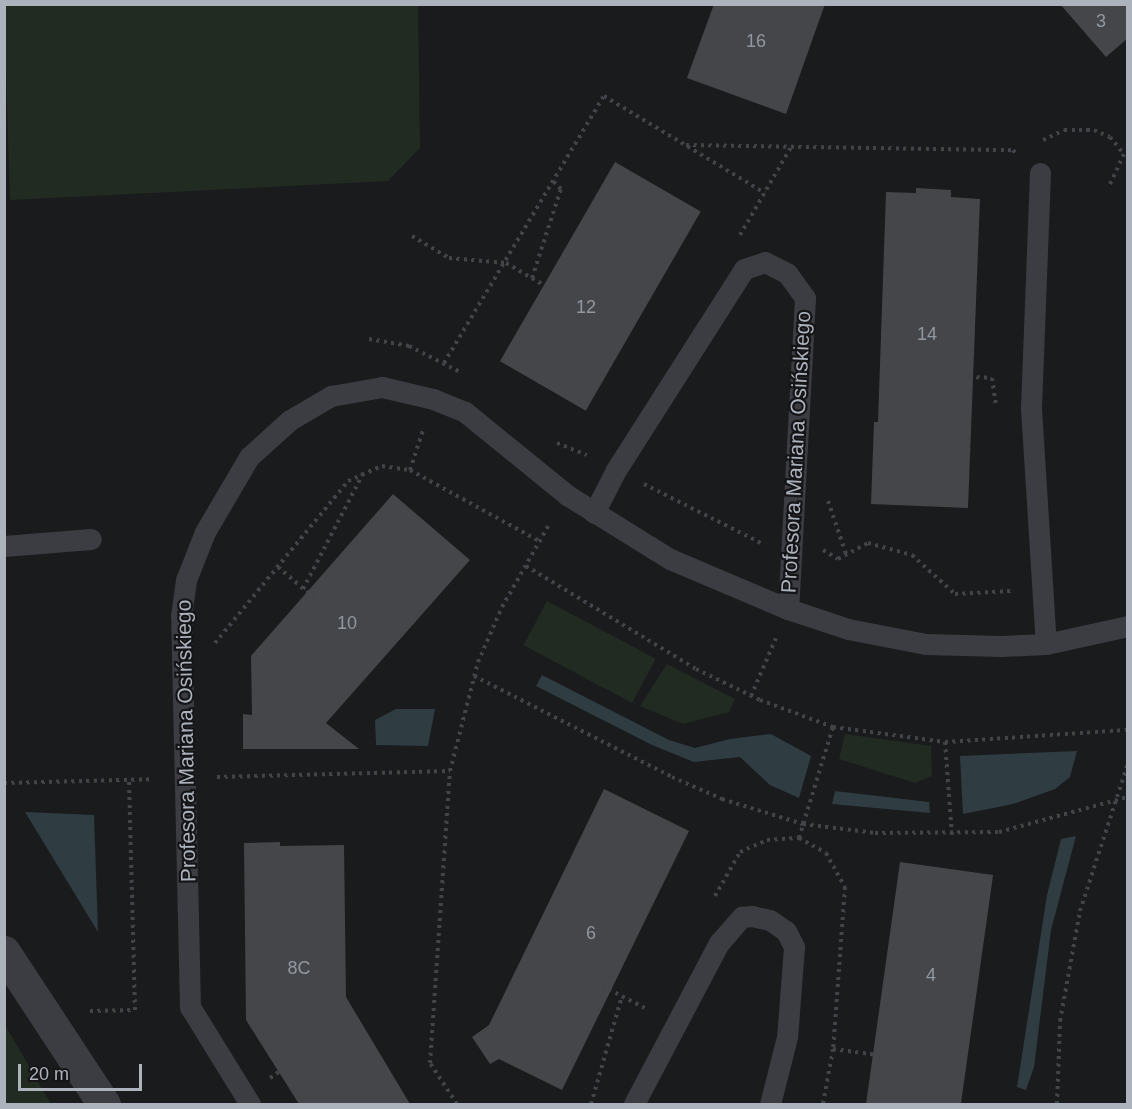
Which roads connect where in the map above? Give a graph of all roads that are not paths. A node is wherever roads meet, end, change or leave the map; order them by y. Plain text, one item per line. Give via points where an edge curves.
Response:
1 (1040, 172) dead end
2 (594, 513) junction
3 (91, 539) dead end
4 (4, 546) edge
5 (788, 609) junction
6 (1128, 626) edge
7 (1046, 644) junction
8 (4, 952) edge
9 (104, 1104) edge
10 (250, 1104) edge
11 (634, 1104) edge
12 (770, 1104) edge

1 - 7 lane via 1031,408
2 - 5 lane, Profesora Mariana Osińskiego via 670,559
2 - 5 lane, Profesora Mariana Osińskiego via 616,470 744,269 765,262 787,273 805,298
2 - 10 lane, Profesora Mariana Osińskiego via 465,412 433,399 382,387 331,396 290,420 249,457 205,532 186,580 181,616 190,1007
3 - 4 lane
5 - 7 lane, Profesora Mariana Osińskiego via 848,629 926,644
6 - 7 lane, Profesora Mariana Osińskiego
8 - 9 street
11 - 12 lane via 719,943 742,917 752,916 770,920 786,931 794,947 786,1037

